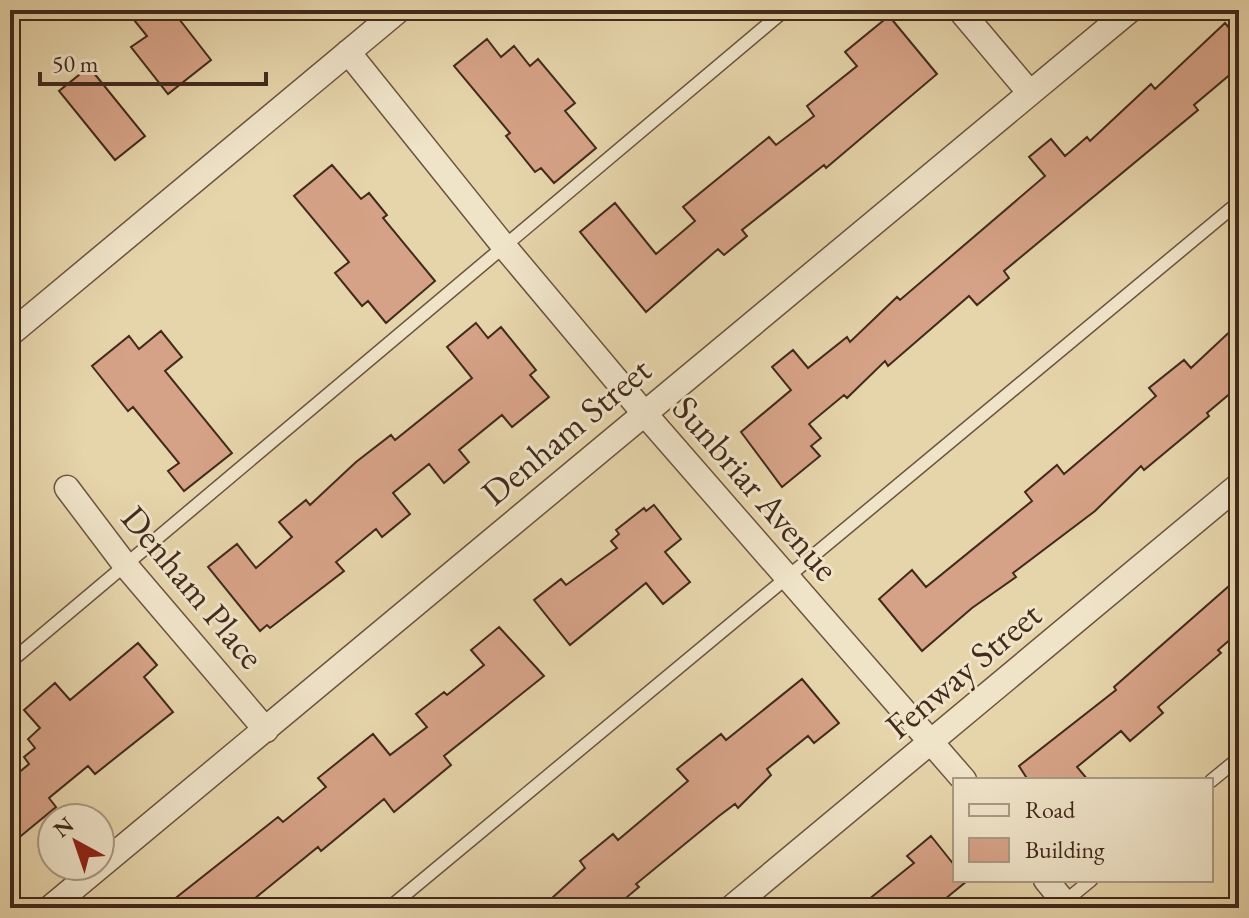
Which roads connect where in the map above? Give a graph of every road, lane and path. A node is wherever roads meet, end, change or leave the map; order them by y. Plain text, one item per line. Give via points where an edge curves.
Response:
1 (399, 10) edge
2 (785, 10) edge
3 (960, 10) edge
4 (1130, 10) edge
5 (348, 52) junction
6 (1030, 93) junction
7 (1239, 202) edge
8 (503, 245) junction
9 (10, 334) edge
10 (644, 413) junction
11 (1239, 485) edge
12 (67, 488) dead end
13 (126, 566) junction
14 (786, 578) junction
15 (10, 662) edge
16 (266, 730) junction
17 (933, 742) junction
18 (1239, 758) edge
19 (962, 778) edge
20 (1213, 779) edge
21 (1047, 882) edge
22 (1089, 882) edge
23 (1064, 906) edge
24 (50, 908) edge
25 (389, 908) edge
26 (731, 908) edge

1 - 5 street
2 - 8 lane
3 - 6 street
4 - 6 street, Denham Street
5 - 8 street, Sunbriar Avenue
5 - 9 street
6 - 10 street, Denham Street
7 - 14 lane
8 - 10 street, Sunbriar Avenue
8 - 13 lane
10 - 14 street, Sunbriar Avenue
10 - 16 street, Denham Street
11 - 17 street, Fenway Street
12 - 13 street, Denham Place
13 - 15 lane
13 - 16 street, Denham Place
14 - 17 street, Sunbriar Avenue
14 - 25 lane
16 - 24 street, Denham Street
17 - 19 street, Sunbriar Avenue
17 - 26 street, Fenway Street
18 - 20 lane
21 - 23 street
22 - 23 lane

